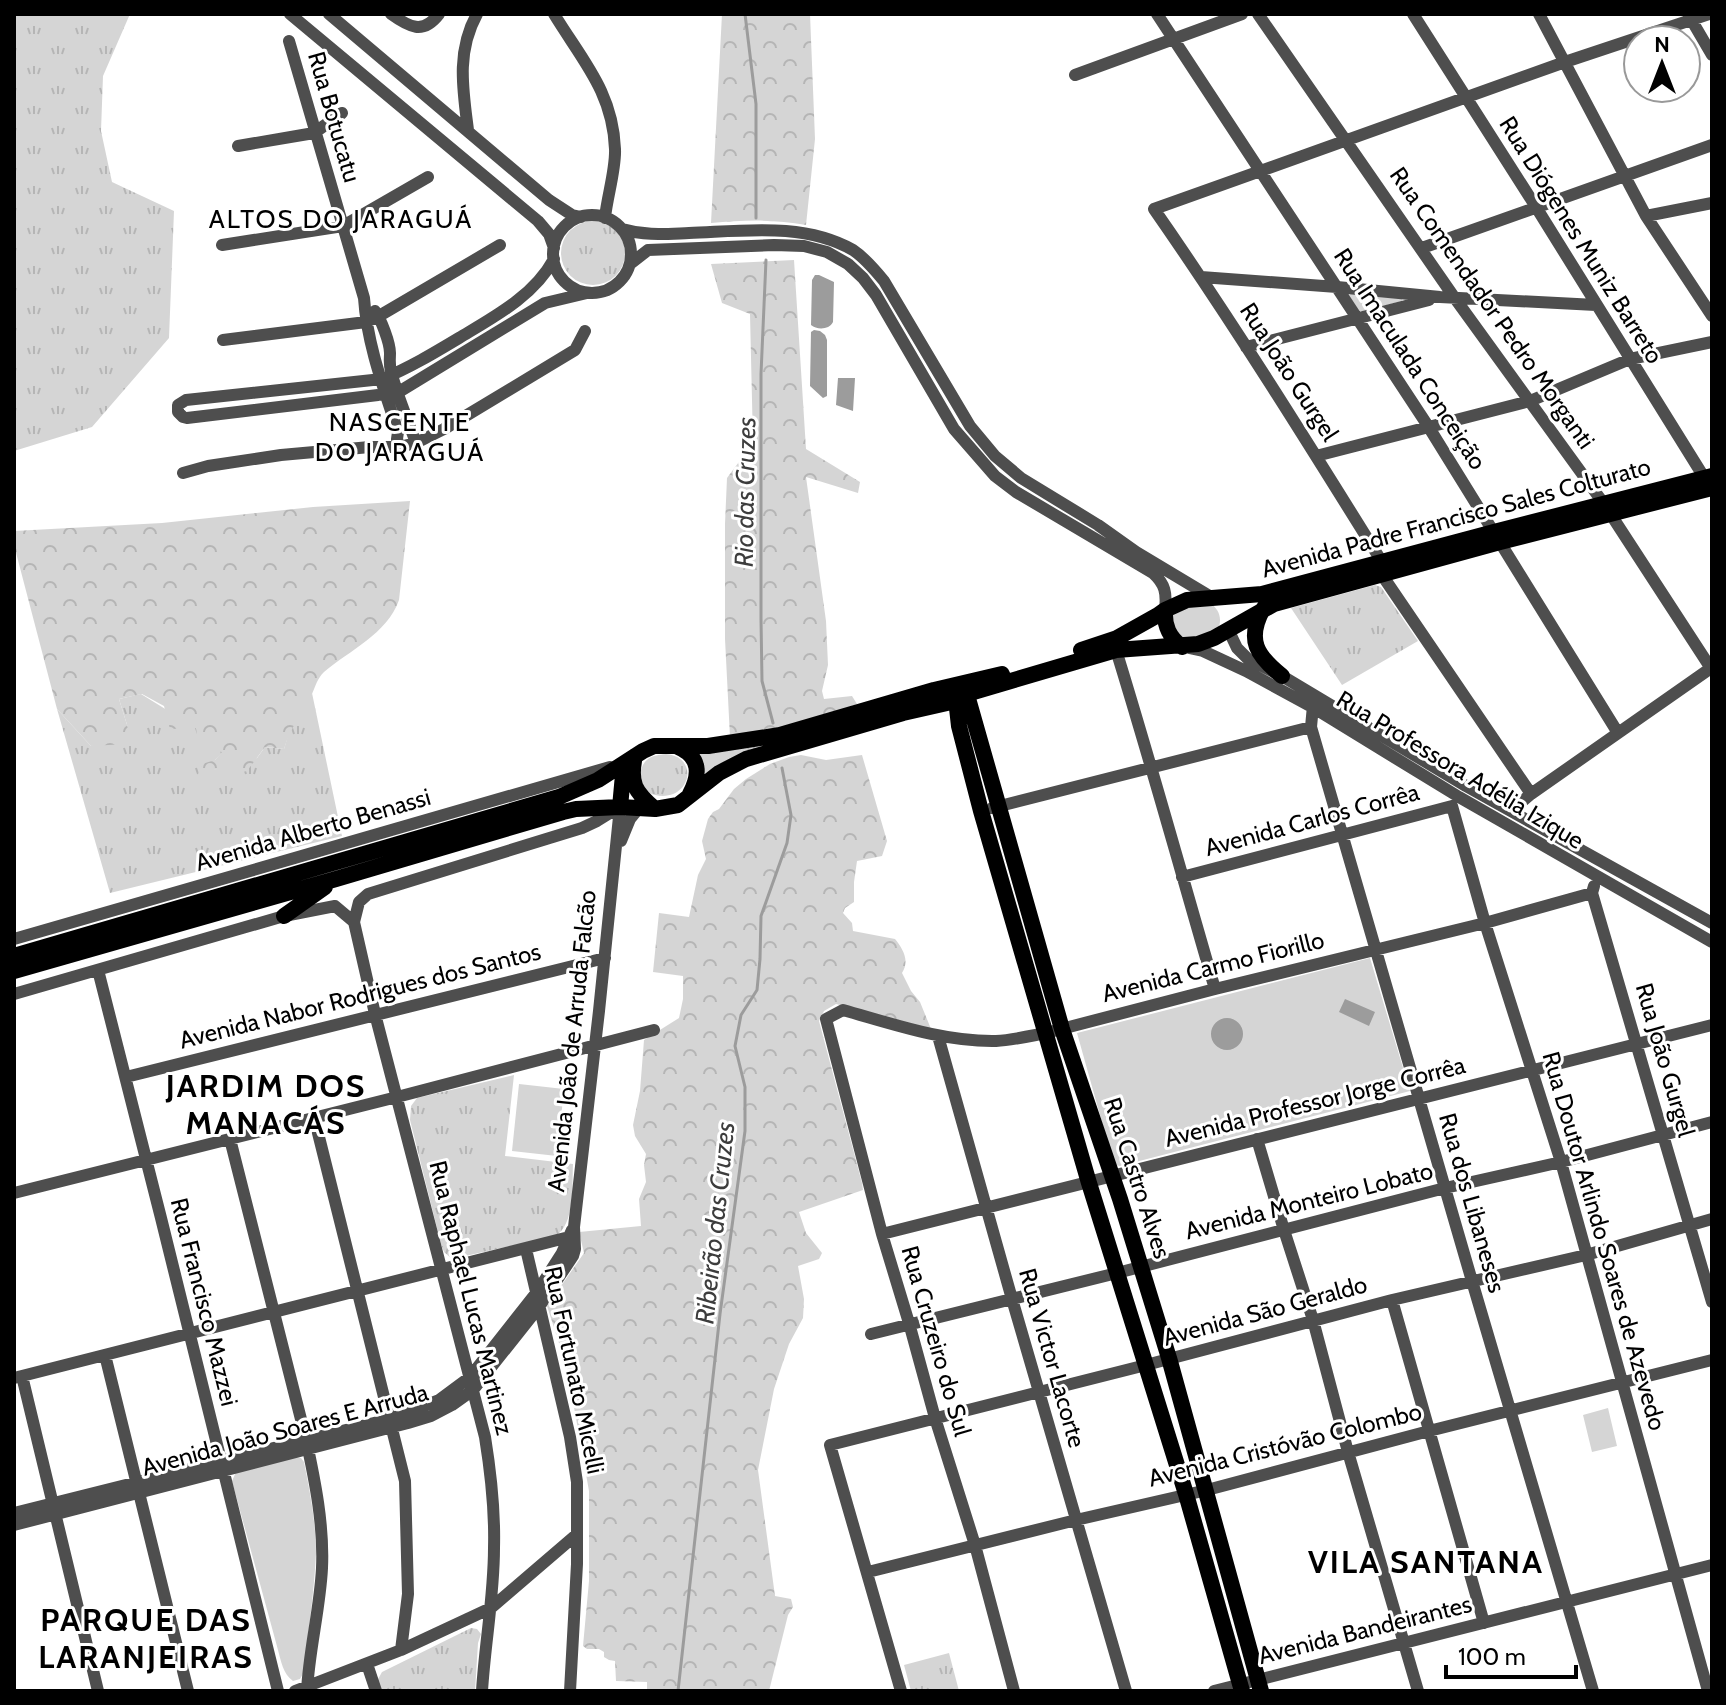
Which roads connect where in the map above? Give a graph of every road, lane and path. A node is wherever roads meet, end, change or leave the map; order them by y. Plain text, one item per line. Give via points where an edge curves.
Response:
1 (290, 14) edge
2 (329, 14) edge
3 (391, 14) edge
4 (439, 14) edge
5 (477, 14) edge
6 (554, 14) edge
7 (1157, 14) edge
8 (1242, 14) edge
9 (1258, 14) edge
10 (1413, 14) edge
11 (1539, 14) edge
12 (1709, 14) edge
13 (1690, 17) edge
14 (1174, 39) junction
15 (289, 41) dead end
16 (1712, 55) edge
17 (1565, 62) junction
18 (1075, 75) dead end
19 (1465, 98) junction
20 (342, 113) dead end
21 (468, 130) junction
22 (314, 133) junction
23 (1347, 140) junction
24 (1712, 145) edge
25 (238, 146) dead end
26 (1260, 171) junction
27 (1624, 176) junction
28 (428, 177) dead end
29 (1712, 203) edge
30 (1536, 207) junction
31 (1646, 216) junction
32 (581, 217) junction
33 (605, 218) junction
34 (343, 226) junction
35 (622, 229) junction
36 (222, 245) dead end
37 (500, 245) dead end
38 (1422, 248) junction
39 (554, 253) junction
40 (630, 264) junction
41 (1201, 277) junction
42 (1337, 287) junction
43 (587, 293) junction
44 (1440, 297) junction
45 (1454, 297) junction
46 (364, 298) junction
47 (1596, 305) junction
48 (1712, 316) edge
49 (1357, 319) junction
50 (380, 320) junction
51 (366, 322) junction
52 (585, 331) dead end
53 (223, 340) dead end
54 (1712, 342) edge
55 (1246, 347) junction
56 (1630, 359) junction
57 (387, 377) junction
58 (390, 394) junction
59 (1530, 401) junction
60 (1428, 426) junction
61 (398, 443) junction
62 (416, 443) junction
63 (1316, 456) junction
64 (183, 473) dead end
65 (1710, 484) edge
66 (1607, 509) junction
67 (1497, 537) junction
68 (1382, 568) junction
69 (1211, 597) junction
70 (1263, 609) junction
71 (1165, 610) junction
72 (1228, 629) junction
73 (1182, 647) junction
74 (1116, 650) junction
75 (1711, 669) edge
76 (1282, 676) junction
77 (959, 691) junction
78 (1313, 701) junction
79 (906, 712) junction
80 (959, 726) junction
81 (1311, 727) junction
82 (1618, 733) junction
83 (678, 747) junction
84 (630, 759) junction
85 (1152, 767) junction
86 (979, 770) junction
87 (1531, 794) junction
88 (1459, 796) junction
89 (687, 799) junction
90 (998, 806) junction
91 (620, 807) junction
92 (647, 809) junction
93 (1512, 810) junction
94 (981, 811) junction
95 (1343, 835) junction
96 (614, 859) junction
97 (1609, 865) junction
98 (1182, 877) junction
99 (1598, 877) junction
100 (336, 879) junction
101 (1592, 893) junction
102 (284, 916) junction
103 (354, 922) junction
104 (1485, 923) junction
105 (1712, 923) edge
106 (14, 939) edge
107 (1712, 942) edge
108 (1376, 948) junction
109 (14, 956) edge
110 (605, 958) junction
111 (98, 970) junction
112 (14, 971) edge
113 (1215, 989) junction
114 (14, 994) edge
115 (843, 1010) joint
116 (375, 1014) junction
117 (1712, 1025) edge
118 (654, 1030) dead end
119 (1054, 1031) junction
120 (938, 1036) junction
121 (1637, 1044) junction
122 (595, 1046) junction
123 (1532, 1070) junction
124 (126, 1077) junction
125 (397, 1097) junction
126 (1419, 1098) junction
127 (314, 1117) junction
128 (1712, 1122) edge
129 (1664, 1135) junction
130 (230, 1139) junction
131 (1257, 1139) junction
132 (146, 1159) junction
133 (1561, 1162) junction
134 (1112, 1177) junction
135 (1089, 1183) junction
136 (1445, 1188) junction
137 (14, 1193) edge
138 (985, 1208) junction
139 (1712, 1219) edge
140 (1690, 1225) junction
141 (1284, 1230) junction
142 (572, 1234) junction
143 (882, 1234) junction
144 (526, 1249) junction
145 (1586, 1255) junction
146 (1141, 1266) junction
147 (442, 1270) junction
148 (1117, 1273) junction
149 (1472, 1281) junction
150 (358, 1292) junction
151 (537, 1292) junction
152 (1012, 1299) junction
153 (1392, 1300) junction
154 (1712, 1302) edge
155 (539, 1307) junction
156 (273, 1313) junction
157 (1313, 1320) junction
158 (909, 1323) junction
159 (189, 1334) junction
160 (871, 1334) dead end
161 (105, 1355) junction
162 (1169, 1358) junction
163 (1712, 1360) edge
164 (1146, 1365) junction
165 (18, 1377) edge
166 (470, 1377) junction
167 (1623, 1383) junction
168 (473, 1390) junction
169 (1039, 1391) junction
170 (1510, 1411) junction
171 (935, 1418) junction
172 (391, 1423) junction
173 (1429, 1431) junction
174 (307, 1444) junction
175 (1348, 1452) junction
176 (222, 1466) junction
177 (139, 1488) junction
178 (1207, 1490) junction
179 (1186, 1494) junction
180 (54, 1509) junction
181 (14, 1513) edge
182 (1076, 1520) junction
183 (14, 1525) edge
184 (576, 1535) junction
185 (975, 1545) junction
186 (1712, 1565) edge
187 (868, 1572) junction
188 (1675, 1574) junction
189 (1566, 1602) junction
190 (491, 1608) junction
191 (1484, 1623) junction
192 (1403, 1642) junction
193 (401, 1650) junction
194 (367, 1664) junction
195 (1260, 1686) edge
196 (1241, 1688) edge
197 (303, 1690) edge
198 (98, 1691) edge
199 (188, 1691) edge
200 (278, 1691) edge
201 (376, 1691) edge
202 (482, 1691) edge
203 (570, 1691) edge
204 (901, 1691) edge
205 (1014, 1691) edge
206 (1126, 1691) edge
207 (1214, 1691) edge
208 (1418, 1691) edge
209 (1593, 1691) edge
210 (1708, 1691) edge

1 - 39 street via 538,221 549,234
2 - 21 street
3 - 4 street via 411,26 427,25
5 - 21 street via 461,74
6 - 33 street via 590,67 611,121 616,152
7 - 14 street, Rua Imaculada Conceição
8 - 14 street
9 - 23 street, Rua Comendador Pedro Morganti
10 - 19 street, Rua Diógenes Muniz Barreto
11 - 17 street
12 - 13 street
13 - 16 street
13 - 17 street
14 - 18 street
14 - 26 street, Rua Imaculada Conceição
15 - 22 street, Rua Botucatu
17 - 19 street
17 - 27 street
19 - 23 street
19 - 30 street, Rua Diógenes Muniz Barreto
20 - 22 street
21 - 32 street via 549,200
22 - 25 street
22 - 34 street, Rua Botucatu
23 - 26 street
23 - 38 street, Rua Comendador Pedro Morganti
24 - 27 street
26 - 41 street, Rua João Gurgel via 1154,209
26 - 42 street, Rua Imaculada Conceição
27 - 30 street
27 - 31 street
28 - 34 street
29 - 31 street
30 - 38 street
30 - 47 street, Rua Diógenes Muniz Barreto
31 - 48 street
32 - 33 street
32 - 39 street via 563,229
33 - 35 street
34 - 36 street
34 - 46 street, Rua Botucatu
35 - 40 street
35 - 69 street via 659,235 800,232 855,251 884,281 970,426 995,456 1021,478
37 - 50 street
38 - 45 street, Rua Comendador Pedro Morganti
39 - 43 street via 564,281
39 - 57 street via 547,271 511,306
40 - 43 street via 620,282
40 - 71 street via 648,250 774,245 804,246 848,264 876,295 954,429 992,472 1016,492 1153,573 1164,587
41 - 42 street
41 - 55 street, Rua João Gurgel
42 - 44 street
42 - 49 street, Rua Imaculada Conceição
43 - 58 street via 545,303
44 - 45 street
44 - 49 street
45 - 47 street
45 - 59 street, Rua Comendador Pedro Morganti
46 - 50 street, Rua Botucatu
46 - 51 street, Rua Botucatu
47 - 56 street, Rua Diógenes Muniz Barreto
49 - 55 street
49 - 60 street, Rua Imaculada Conceição
50 - 51 street
50 - 57 street via 390,354
51 - 53 street
51 - 57 street, Rua Botucatu
52 - 62 street via 575,350
54 - 56 street
55 - 63 street, Rua João Gurgel
56 - 59 street
56 - 65 street, Rua Diógenes Muniz Barreto
57 - 58 street
57 - 58 street via 186,400 178,412 187,418
58 - 61 street via 383,406
58 - 62 street
59 - 60 street
59 - 66 street, Rua Comendador Pedro Morganti
60 - 63 street
60 - 67 street, Rua Imaculada Conceição
61 - 62 street
61 - 64 street via 281,455
63 - 68 street, Rua João Gurgel
65 - 66 main road, Avenida Padre Francisco Sales Colturato
66 - 67 main road, Avenida Padre Francisco Sales Colturato
66 - 75 street, Rua Comendador Pedro Morganti
67 - 68 main road, Avenida Padre Francisco Sales Colturato
67 - 82 street, Rua Imaculada Conceição
68 - 69 main road, Avenida Padre Francisco Sales Colturato via 1262,594
68 - 70 main road, Avenida Padre Francisco Sales Colturato
68 - 87 street, Rua João Gurgel
69 - 71 main road
69 - 72 main road via 1224,611
70 - 72 main road, Avenida Padre Francisco Sales Colturato
70 - 76 main road via 1255,642 1261,658
71 - 73 main road via 1166,627
71 - 77 main road via 1117,638
72 - 73 main road
72 - 76 street, Rua Professora Adélia Izique via 1248,659
73 - 74 main road
73 - 78 street, Rua Professora Adélia Izique via 1203,651
74 - 77 main road
74 - 85 street
75 - 82 street
76 - 78 street, Rua Professora Adélia Izique
77 - 79 main road
77 - 80 main road, Rua Castro Alves
77 - 83 main road via 934,690 780,735
77 - 86 main road, Rua Castro Alves
78 - 81 street, Rua dos Libaneses
78 - 88 street, Rua Professora Adélia Izique
79 - 80 main road via 940,715
79 - 89 main road via 746,759
80 - 86 main road, Rua Castro Alves
81 - 85 street
81 - 95 street, Rua dos Libaneses
82 - 87 street
83 - 84 main road via 654,746
83 - 89 main road via 687,751 696,767 697,780
84 - 91 main road
84 - 92 main road via 635,789
84 - 106 street, Avenida Alberto Benassi
84 - 109 main road via 559,797
85 - 90 street
85 - 98 street
86 - 90 main road, Rua Castro Alves
86 - 94 main road, Rua Castro Alves
87 - 93 street
88 - 93 street, Rua Professora Adélia Izique
88 - 95 street, Avenida Carlos Corrêa
88 - 99 street, Rua Professora Adélia Izique
88 - 104 street, Rua Doutor Arlindo Soares de Azevedo
89 - 92 main road
90 - 94 street
90 - 119 main road, Rua Castro Alves
91 - 92 main road
91 - 96 street, Avenida João de Arruda Falcão
91 - 100 main road via 563,812
91 - 103 street via 582,828 368,894 359,902
92 - 96 street, Avenida João de Arruda Falcão via 630,819
93 - 97 street, Rua Professora Adélia Izique
94 - 119 main road, Rua Castro Alves
95 - 98 street, Avenida Carlos Corrêa
95 - 108 street, Rua dos Libaneses
96 - 110 street, Avenida João de Arruda Falcão
97 - 99 street
97 - 105 street, Rua Professora Adélia Izique
98 - 113 street
99 - 101 street
99 - 107 street, Rua Professora Adélia Izique
100 - 102 main road
100 - 112 main road
101 - 104 street, Avenida Carmo Fiorillo
101 - 121 street, Rua João Gurgel
102 - 103 street via 335,906
102 - 111 street
103 - 116 street, Rua Raphael Lucas Martinez
104 - 108 street, Avenida Carmo Fiorillo
104 - 123 street, Rua Doutor Arlindo Soares de Azevedo
108 - 113 street, Avenida Carmo Fiorillo
108 - 126 street, Rua dos Libaneses
110 - 116 street, Avenida Nabor Rodrigues dos Santos
110 - 122 street, Avenida João de Arruda Falcão
111 - 114 street
111 - 124 street, Rua Francisco Mazzei
113 - 119 street, Avenida Carmo Fiorillo
115 - 120 street, Avenida Carmo Fiorillo
115 - 143 street, Rua Cruzeiro do Sul via 826,1019
116 - 124 street, Avenida Nabor Rodrigues dos Santos
116 - 125 street, Rua Raphael Lucas Martinez
117 - 121 street, Avenida Professor Jorge Corrêa
118 - 122 street
119 - 120 street, Avenida Carmo Fiorillo via 998,1041
119 - 134 main road, Rua Castro Alves
119 - 135 main road, Rua Castro Alves
120 - 138 street, Rua Victor Lacorte
121 - 123 street, Avenida Professor Jorge Corrêa
121 - 129 street, Rua João Gurgel
122 - 125 street
122 - 142 street, Avenida João de Arruda Falcão
123 - 126 street, Avenida Professor Jorge Corrêa
123 - 133 street, Rua Doutor Arlindo Soares de Azevedo
124 - 132 street, Rua Francisco Mazzei
125 - 127 street
125 - 147 street, Rua Raphael Lucas Martinez
126 - 131 street, Avenida Professor Jorge Corrêa
126 - 136 street, Rua dos Libaneses
127 - 130 street
127 - 150 street
128 - 129 street, Avenida Monteiro Lobato
129 - 133 street, Avenida Monteiro Lobato
129 - 140 street, Rua João Gurgel
130 - 132 street
130 - 156 street
131 - 134 street, Avenida Professor Jorge Corrêa
131 - 141 street
132 - 137 street
132 - 159 street, Rua Francisco Mazzei
133 - 136 street, Avenida Monteiro Lobato
133 - 145 street, Rua Doutor Arlindo Soares de Azevedo
134 - 135 street, Avenida Professor Jorge Corrêa
134 - 146 main road, Rua Castro Alves
135 - 138 street, Avenida Professor Jorge Corrêa
135 - 148 main road, Rua Castro Alves
136 - 141 street, Avenida Monteiro Lobato
136 - 149 street, Rua dos Libaneses
138 - 143 street, Avenida Professor Jorge Corrêa
138 - 152 street, Rua Victor Lacorte
139 - 140 street, Avenida São Geraldo
140 - 145 street, Avenida São Geraldo
140 - 154 street, Rua João Gurgel
141 - 146 street, Avenida Monteiro Lobato
141 - 157 street
142 - 144 street
142 - 151 street, Avenida João Soares E Arruda
142 - 155 street, Avenida João Soares E Arruda via 573,1256
143 - 158 street, Rua Cruzeiro do Sul
144 - 147 street
144 - 151 street, Rua Fortunato Micelli
145 - 149 street, Avenida São Geraldo
145 - 167 street, Rua Doutor Arlindo Soares de Azevedo
146 - 148 street, Avenida Monteiro Lobato
146 - 162 main road, Rua Castro Alves
147 - 150 street
147 - 166 street, Rua Raphael Lucas Martinez
148 - 152 street, Avenida Monteiro Lobato
148 - 164 main road, Rua Castro Alves
149 - 153 street, Avenida São Geraldo
149 - 170 street, Rua dos Libaneses
150 - 156 street
150 - 172 street
151 - 155 street, Rua Fortunato Micelli
151 - 166 street, Avenida João Soares E Arruda
152 - 158 street, Avenida Monteiro Lobato
152 - 169 street, Rua Victor Lacorte
153 - 157 street, Avenida São Geraldo
153 - 173 street
155 - 168 street, Avenida João Soares E Arruda
155 - 184 street, Rua Fortunato Micelli via 570,1437 577,1482
156 - 159 street
156 - 174 street
157 - 162 street, Avenida São Geraldo
157 - 175 street
158 - 160 street, Avenida Monteiro Lobato
158 - 171 street, Rua Cruzeiro do Sul
159 - 161 street
159 - 176 street, Rua Francisco Mazzei
161 - 165 street
161 - 177 street
162 - 164 street, Avenida São Geraldo
162 - 178 main road, Rua Castro Alves
163 - 167 street, Avenida Cristóvão Colombo
164 - 169 street, Avenida São Geraldo
164 - 179 main road, Rua Castro Alves
165 - 180 street
166 - 168 street, Rua Raphael Lucas Martinez
166 - 172 street, Avenida João Soares E Arruda via 439,1400
167 - 170 street, Avenida Cristóvão Colombo
167 - 188 street, Rua Doutor Arlindo Soares de Azevedo
168 - 172 street, Avenida João Soares E Arruda via 431,1416
168 - 190 street, Rua Raphael Lucas Martinez via 493,1489
169 - 171 street, Avenida São Geraldo
169 - 182 street, Rua Victor Lacorte
170 - 173 street, Avenida Cristóvão Colombo
170 - 189 street, Rua dos Libaneses
171 - 185 street, Rua Cruzeiro do Sul
171 - 187 street, Avenida São Geraldo via 830,1445
172 - 174 street, Avenida João Soares E Arruda
172 - 193 street via 405,1481 408,1537
173 - 175 street, Avenida Cristóvão Colombo
173 - 191 street
174 - 176 street, Avenida João Soares E Arruda
174 - 197 street via 318,1500 322,1567
175 - 178 street, Avenida Cristóvão Colombo
175 - 192 street
176 - 177 street, Avenida João Soares E Arruda
176 - 200 street, Rua Francisco Mazzei
177 - 180 street, Avenida João Soares E Arruda
177 - 199 street
178 - 179 street, Avenida Cristóvão Colombo
178 - 195 main road, Rua Castro Alves
179 - 182 street, Avenida Cristóvão Colombo
179 - 196 main road, Rua Castro Alves
180 - 181 street, Avenida João Soares E Arruda
180 - 183 street, Avenida João Soares E Arruda
180 - 198 street
182 - 185 street, Avenida Cristóvão Colombo
182 - 206 street, Rua Victor Lacorte
184 - 190 street
184 - 203 street, Rua Fortunato Micelli
185 - 187 street, Avenida Cristóvão Colombo
185 - 205 street, Rua Cruzeiro do Sul
186 - 188 street, Avenida Bandeirantes
187 - 204 street
188 - 189 street, Avenida Bandeirantes
188 - 210 street, Rua Doutor Arlindo Soares de Azevedo
189 - 191 street, Avenida Bandeirantes
189 - 209 street, Rua dos Libaneses
190 - 193 street
190 - 202 street, Rua Raphael Lucas Martinez
191 - 192 street, Avenida Bandeirantes
192 - 195 street, Avenida Bandeirantes
192 - 208 street
193 - 194 street
194 - 197 street
194 - 201 street
195 - 196 street, Avenida Bandeirantes
196 - 207 street, Avenida Bandeirantes

